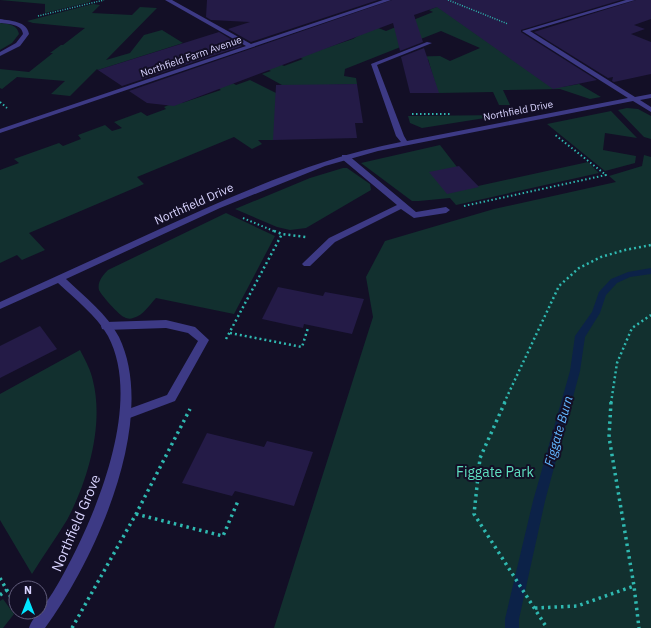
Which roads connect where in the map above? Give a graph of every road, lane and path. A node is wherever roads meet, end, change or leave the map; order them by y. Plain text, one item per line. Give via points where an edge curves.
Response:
1 (104, 0) edge
2 (168, 0) edge
3 (388, 0) edge
4 (448, 0) edge
5 (632, 0) edge
6 (0, 21) edge
7 (14, 22) junction
8 (525, 31) junction
9 (429, 43) dead end
10 (250, 46) junction
11 (0, 54) edge
12 (651, 96) edge
13 (634, 99) junction
14 (651, 110) edge
15 (0, 131) edge
16 (553, 133) dead end
17 (405, 143) junction
18 (345, 157) junction
19 (402, 205) junction
20 (217, 206) junction
21 (446, 210) joint
22 (282, 234) junction
23 (332, 240) junction
24 (651, 245) edge
25 (307, 264) dead end
26 (59, 278) junction
27 (0, 306) edge
28 (651, 315) edge
29 (106, 326) junction
30 (308, 328) dead end
31 (230, 332) junction
32 (204, 340) junction
33 (226, 340) junction
34 (222, 347) dead end
35 (194, 402) dead end
36 (127, 414) junction
37 (238, 501) dead end
38 (136, 514) junction
39 (0, 578) edge
40 (634, 586) junction
41 (7, 590) joint
42 (0, 595) edge
43 (534, 608) junction
44 (36, 628) edge
45 (72, 628) edge
46 (547, 628) edge
47 (639, 628) edge

1 - 7 path
2 - 10 street
3 - 10 street, Northfield Farm Avenue
4 - 8 path
5 - 8 street
6 - 7 street
7 - 11 street via 25,29 25,36 16,46
8 - 13 street
9 - 17 street via 374,64 400,136
10 - 15 street, Northfield Farm Avenue
12 - 13 street, Northfield Drive
13 - 14 street
13 - 17 street, Northfield Drive
16 - 21 path via 606,175
17 - 18 street, Northfield Drive
18 - 19 street
18 - 20 street, Northfield Drive
19 - 21 street via 414,215
19 - 23 street
20 - 22 path
20 - 26 street, Northfield Drive
22 - 23 path
22 - 31 path
23 - 25 street
24 - 43 path via 596,258 580,267 559,286 480,458 474,514
26 - 27 street, Northfield Drive
26 - 29 street, Northfield Grove
28 - 40 path via 632,328 617,363 609,437
29 - 32 street via 166,324 191,330
29 - 36 street, Northfield Grove via 120,351 125,372
30 - 31 path via 302,347
31 - 33 path
32 - 33 path
32 - 36 street via 171,398
33 - 34 path
35 - 38 path
36 - 44 street, Northfield Grove via 104,501 84,549 64,588
37 - 38 path via 223,536
38 - 45 path
39 - 41 path
40 - 43 path via 577,606
40 - 47 path
41 - 42 path
43 - 46 path

